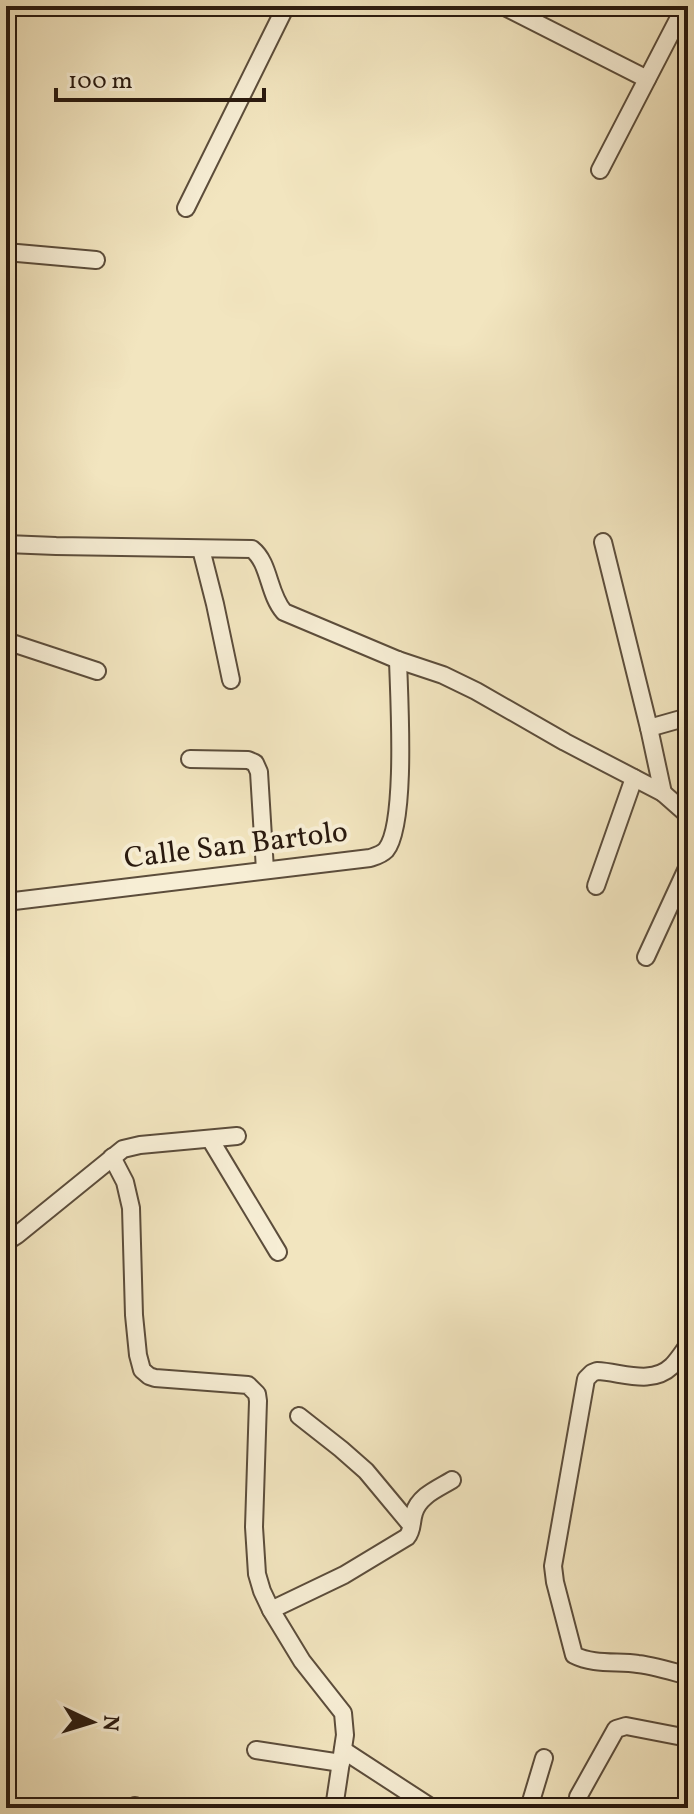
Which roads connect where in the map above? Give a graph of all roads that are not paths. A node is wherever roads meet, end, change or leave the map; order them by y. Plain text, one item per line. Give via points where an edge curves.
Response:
1 (286, 6) edge
2 (503, 6) edge
3 (685, 6) edge
4 (647, 79) junction
5 (600, 170) dead end
6 (186, 208) dead end
7 (6, 252) edge
8 (96, 260) dead end
9 (603, 542) dead end
10 (6, 544) edge
11 (201, 549) junction
12 (6, 641) edge
13 (398, 660) junction
14 (97, 671) dead end
15 (231, 680) dead end
16 (688, 717) edge
17 (649, 728) junction
18 (190, 759) dead end
19 (634, 778) junction
20 (663, 793) junction
21 (688, 815) edge
22 (688, 866) edge
23 (265, 870) junction
24 (596, 886) dead end
25 (6, 902) edge
26 (646, 957) dead end
27 (237, 1136) dead end
28 (210, 1139) junction
29 (112, 1157) junction
30 (6, 1242) edge
31 (278, 1252) dead end
32 (688, 1345) edge
33 (299, 1416) dead end
34 (452, 1480) dead end
35 (411, 1525) junction
36 (271, 1610) junction
37 (688, 1676) edge
38 (688, 1738) edge
39 (256, 1750) dead end
40 (342, 1757) junction
41 (544, 1758) dead end
42 (578, 1797) dead end
43 (334, 1808) edge
44 (432, 1808) edge
45 (529, 1808) edge

1 - 6 street
2 - 4 street
3 - 4 street
4 - 5 street
7 - 8 street
9 - 17 street
10 - 11 street
11 - 13 street via 252,549 284,612
11 - 15 street
12 - 14 street
13 - 19 street via 476,691
13 - 23 street, Calle San Bartolo via 400,761 396,821 388,848 370,858
16 - 17 street
17 - 20 street
18 - 23 street via 255,763
19 - 20 street
19 - 24 street
20 - 21 street
22 - 26 street
23 - 25 street, Calle San Bartolo
27 - 28 street
28 - 29 street via 132,1146
28 - 31 street
29 - 30 street
29 - 36 street via 131,1208 134,1315 142,1370 155,1378 248,1385 258,1401 254,1552
32 - 37 street via 672,1366 654,1376 597,1371 586,1379 553,1566 574,1655
33 - 35 street via 366,1471
34 - 35 street via 423,1497
35 - 36 street via 407,1537
36 - 40 street via 343,1713
38 - 42 street via 626,1726 616,1729
39 - 40 street
40 - 43 street
40 - 44 street
41 - 45 street

